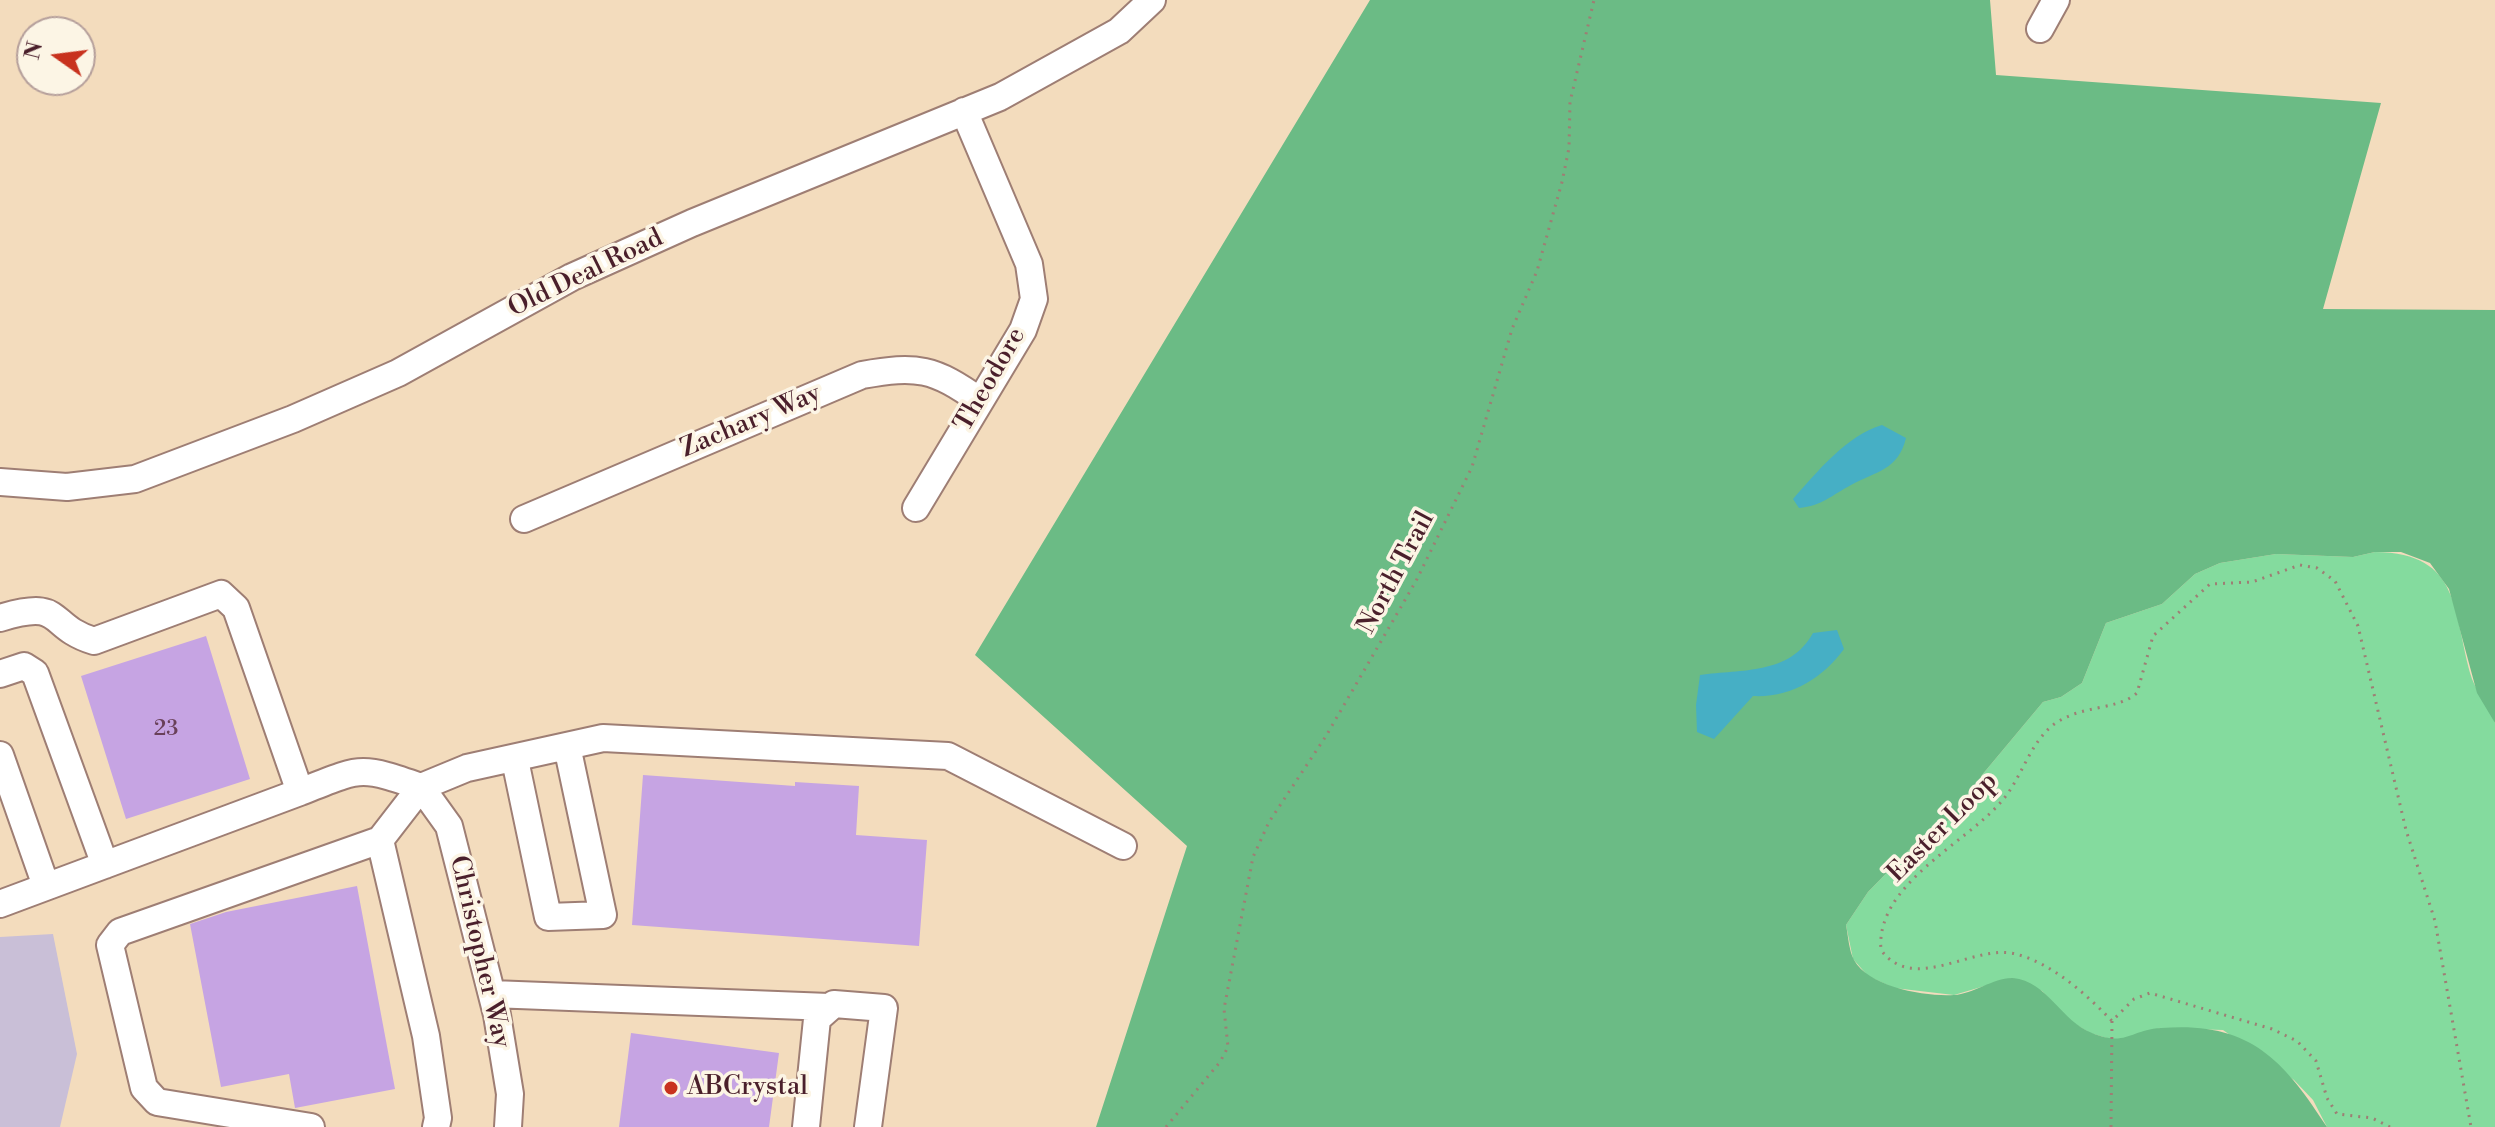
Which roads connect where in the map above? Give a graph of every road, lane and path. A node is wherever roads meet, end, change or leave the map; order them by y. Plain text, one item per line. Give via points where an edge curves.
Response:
1 (1152, 0) edge
2 (1594, 0) edge
3 (2056, 0) edge
4 (2040, 29) dead end
5 (964, 111) junction
6 (980, 401) junction
7 (0, 482) edge
8 (916, 508) dead end
9 (524, 519) dead end
10 (0, 618) edge
11 (0, 674) edge
12 (567, 746) junction
13 (0, 755) edge
14 (515, 760) junction
15 (421, 787) junction
16 (300, 792) junction
17 (380, 840) junction
18 (1123, 846) dead end
19 (105, 865) junction
20 (46, 886) junction
21 (0, 904) edge
22 (492, 994) junction
23 (829, 1007) junction
24 (2112, 1021) junction
25 (311, 1127) edge
26 (436, 1127) edge
27 (508, 1127) edge
28 (806, 1127) edge
29 (868, 1127) edge
30 (1166, 1127) edge
31 (2111, 1127) edge
32 (2390, 1127) edge
33 (2471, 1127) edge

1 - 5 street, Old Deal Road via 1119,31 1062,65
2 - 30 path, North Trail via 1570,102 1562,182 1472,467 1416,581 1269,822 1253,857 1224,1009 1228,1047
3 - 4 street
5 - 6 street, Theodore via 1029,264 1034,299 1023,330
5 - 7 street, Old Deal Road via 585,271 378,383 162,470 101,485
6 - 8 street, Theodore
6 - 9 street, Zachary Way via 950,380 904,367 862,375
10 - 16 street via 29,609 47,611 94,641 221,594 236,608
11 - 19 street via 24,666 35,673
12 - 14 street
12 - 14 street via 603,915 548,917
12 - 18 street via 603,738 948,756
13 - 20 street
14 - 15 street via 467,768
15 - 16 street via 358,770
15 - 17 street
15 - 22 street, Christopher Way via 449,826
16 - 19 street
17 - 25 street via 120,932 110,945 144,1088 157,1102
17 - 26 street via 426,1036
19 - 20 street
20 - 21 street
22 - 23 street
22 - 27 street, Christopher Way via 510,1094
23 - 28 street via 817,1019
23 - 29 street via 884,1008
24 - 31 path
24 - 32 path via 2134,999 2150,993 2285,1034 2309,1049 2333,1110
24 - 33 path, Easter Loop via 2079,988 2017,955 1992,953 1943,966 1901,966 1881,950 1883,922 1912,882 2003,800 2050,727 2072,713 2137,693 2153,636 2203,589 2221,581 2252,582 2300,565 2317,568 2335,581 2358,626 2406,830 2435,921

